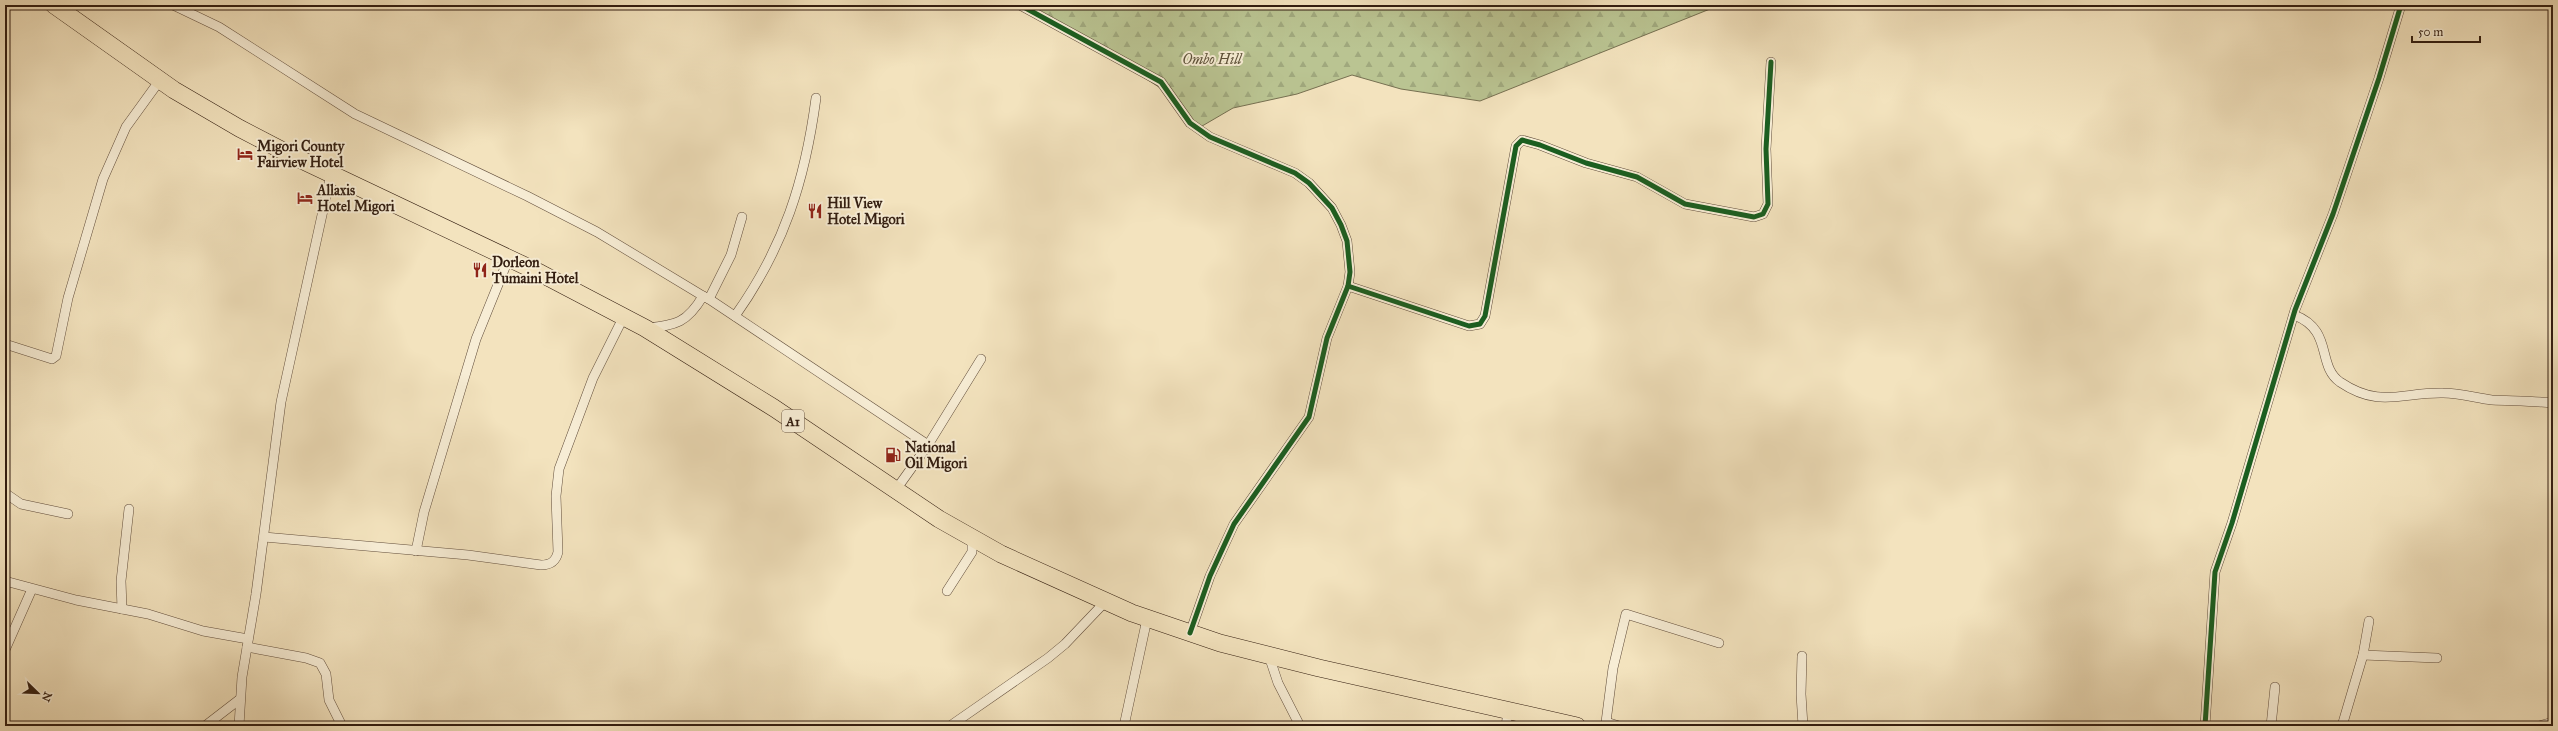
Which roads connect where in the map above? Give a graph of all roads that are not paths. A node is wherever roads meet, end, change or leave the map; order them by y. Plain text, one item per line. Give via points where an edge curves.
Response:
1 (54, 5) edge
2 (173, 5) edge
3 (1020, 5) edge
4 (2400, 5) edge
5 (1771, 62) dead end
6 (160, 80) junction
7 (816, 98) dead end
8 (331, 174) junction
9 (742, 217) dead end
10 (508, 260) junction
11 (1348, 286) junction
12 (706, 298) junction
13 (2294, 315) junction
14 (624, 316) junction
15 (735, 316) junction
16 (645, 328) junction
17 (5, 344) edge
18 (981, 359) dead end
19 (2553, 403) edge
20 (928, 445) junction
21 (895, 491) junction
22 (5, 493) edge
23 (129, 510) dead end
24 (68, 514) dead end
25 (264, 538) junction
26 (972, 539) junction
27 (416, 551) junction
28 (5, 581) edge
29 (32, 589) junction
30 (948, 591) dead end
31 (1105, 602) junction
32 (122, 609) junction
33 (1147, 619) junction
34 (2369, 621) dead end
35 (1190, 633) junction
36 (248, 643) junction
37 (1719, 643) dead end
38 (5, 650) edge
39 (2363, 655) junction
40 (1269, 656) junction
41 (1802, 656) dead end
42 (2437, 658) dead end
43 (2275, 687) dead end
44 (240, 700) junction
45 (1507, 719) edge
46 (2553, 722) edge
47 (205, 726) edge
48 (239, 726) edge
49 (342, 726) edge
50 (950, 726) edge
51 (1124, 726) edge
52 (1300, 726) edge
53 (1577, 726) edge
54 (1620, 726) edge
55 (1803, 726) edge
56 (2205, 726) edge
57 (2271, 726) edge
58 (2342, 726) edge
59 (2539, 726) edge

1 - 6 highway, A1
2 - 12 street via 219,27 355,114 528,196 597,232
3 - 11 street via 1161,82 1190,123 1210,137 1295,173 1309,183 1332,208 1342,225 1350,259
4 - 13 street via 2379,78 2333,214
5 - 11 street via 1766,150 1768,204 1765,212 1759,216 1741,216 1686,204 1637,177 1586,163 1540,144 1522,140 1516,146 1485,316 1480,324 1468,326
6 - 8 highway, A1 via 239,128
6 - 17 street via 126,127 103,179 68,298 56,356 52,359
7 - 15 street via 804,167 789,218 766,269
8 - 10 highway, A1
8 - 25 street via 281,402
9 - 12 street via 731,255
10 - 14 highway, A1 via 540,273
10 - 27 street via 476,339 424,512
11 - 35 street via 1327,338 1309,417 1234,524 1210,576
12 - 15 street
12 - 16 street via 680,322
13 - 19 street via 2313,326 2334,376 2370,396 2394,399 2443,393 2492,400
13 - 56 street via 2213,584
14 - 16 highway, A1
14 - 27 street via 593,378 559,469 556,496 558,552 555,560 550,564 541,565
15 - 20 street
16 - 21 highway, A1 via 774,408
18 - 20 street
20 - 21 street
21 - 26 highway, A1
22 - 24 street via 21,504
23 - 32 street via 121,581
25 - 27 street
25 - 36 street
26 - 30 street via 972,552
26 - 31 highway, A1
28 - 29 street
29 - 32 street
29 - 38 street
31 - 33 highway, A1
31 - 50 street via 1048,658
32 - 36 street
33 - 35 highway, A1
33 - 51 street
34 - 39 street
35 - 40 highway, A1
36 - 44 street
36 - 49 street via 320,663 326,674 330,700
37 - 54 street via 1626,614 1613,668 1606,722
39 - 42 street
39 - 58 street
40 - 45 highway, A1
40 - 52 street via 1278,683
41 - 55 street
43 - 57 street
44 - 47 street
44 - 48 street
45 - 53 highway, A1
46 - 59 street

